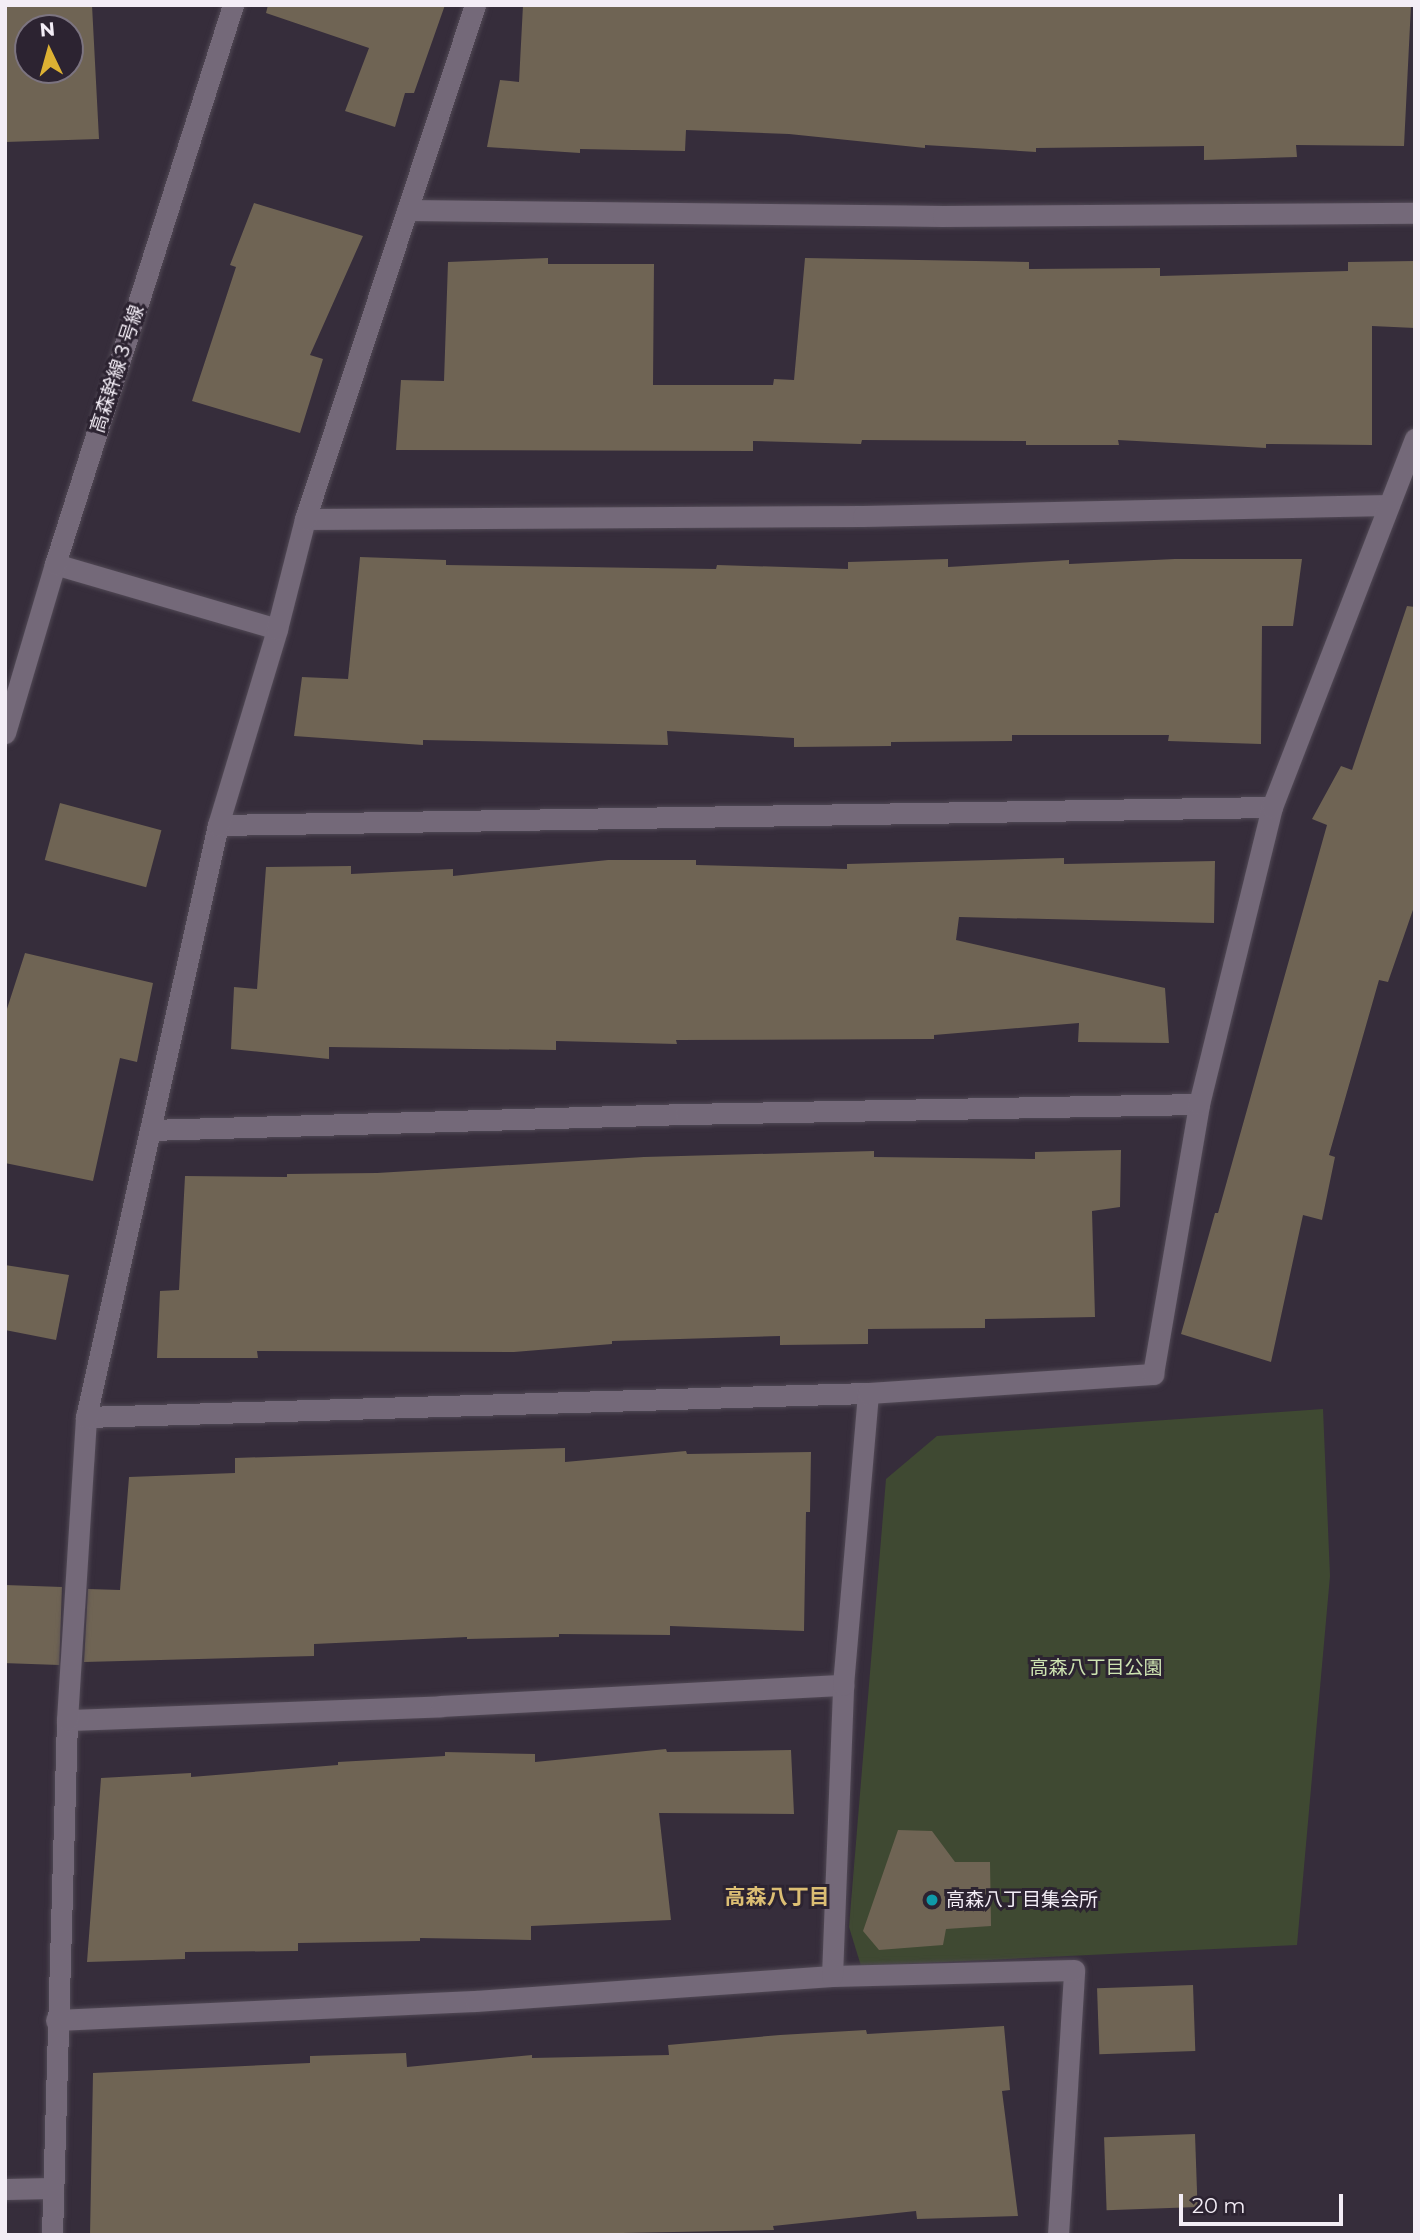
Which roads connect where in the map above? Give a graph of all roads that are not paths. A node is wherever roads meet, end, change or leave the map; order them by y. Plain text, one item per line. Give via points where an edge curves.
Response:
1 (233, 5) edge
2 (475, 5) edge
3 (407, 210) junction
4 (1415, 213) edge
5 (1415, 439) edge
6 (1389, 505) junction
7 (305, 519) junction
8 (55, 564) junction
9 (277, 629) junction
10 (5, 733) edge
11 (1272, 807) junction
12 (218, 825) junction
13 (1199, 1104) junction
14 (150, 1130) junction
15 (868, 1393) junction
16 (86, 1417) junction
17 (843, 1685) junction
18 (67, 1720) junction
19 (831, 1976) junction
20 (56, 2020) junction
21 (5, 2189) edge
22 (53, 2189) junction
23 (52, 2235) edge
24 (1058, 2235) edge

1 - 8 street, 高森幹線３号線
2 - 3 street
3 - 4 street via 943,216
3 - 7 street
5 - 6 street
6 - 7 street via 849,516
6 - 11 street
7 - 9 street
8 - 9 street
8 - 10 street, 高森幹線３号線
9 - 12 street
11 - 12 street
11 - 13 street
12 - 14 street
13 - 14 street
13 - 15 street via 1153,1374
14 - 16 street
15 - 16 street
15 - 17 street
16 - 18 street
17 - 18 street
17 - 19 street
18 - 20 street
19 - 20 street via 475,2001
19 - 24 street via 1074,1970
20 - 22 street
21 - 22 street
22 - 23 street

